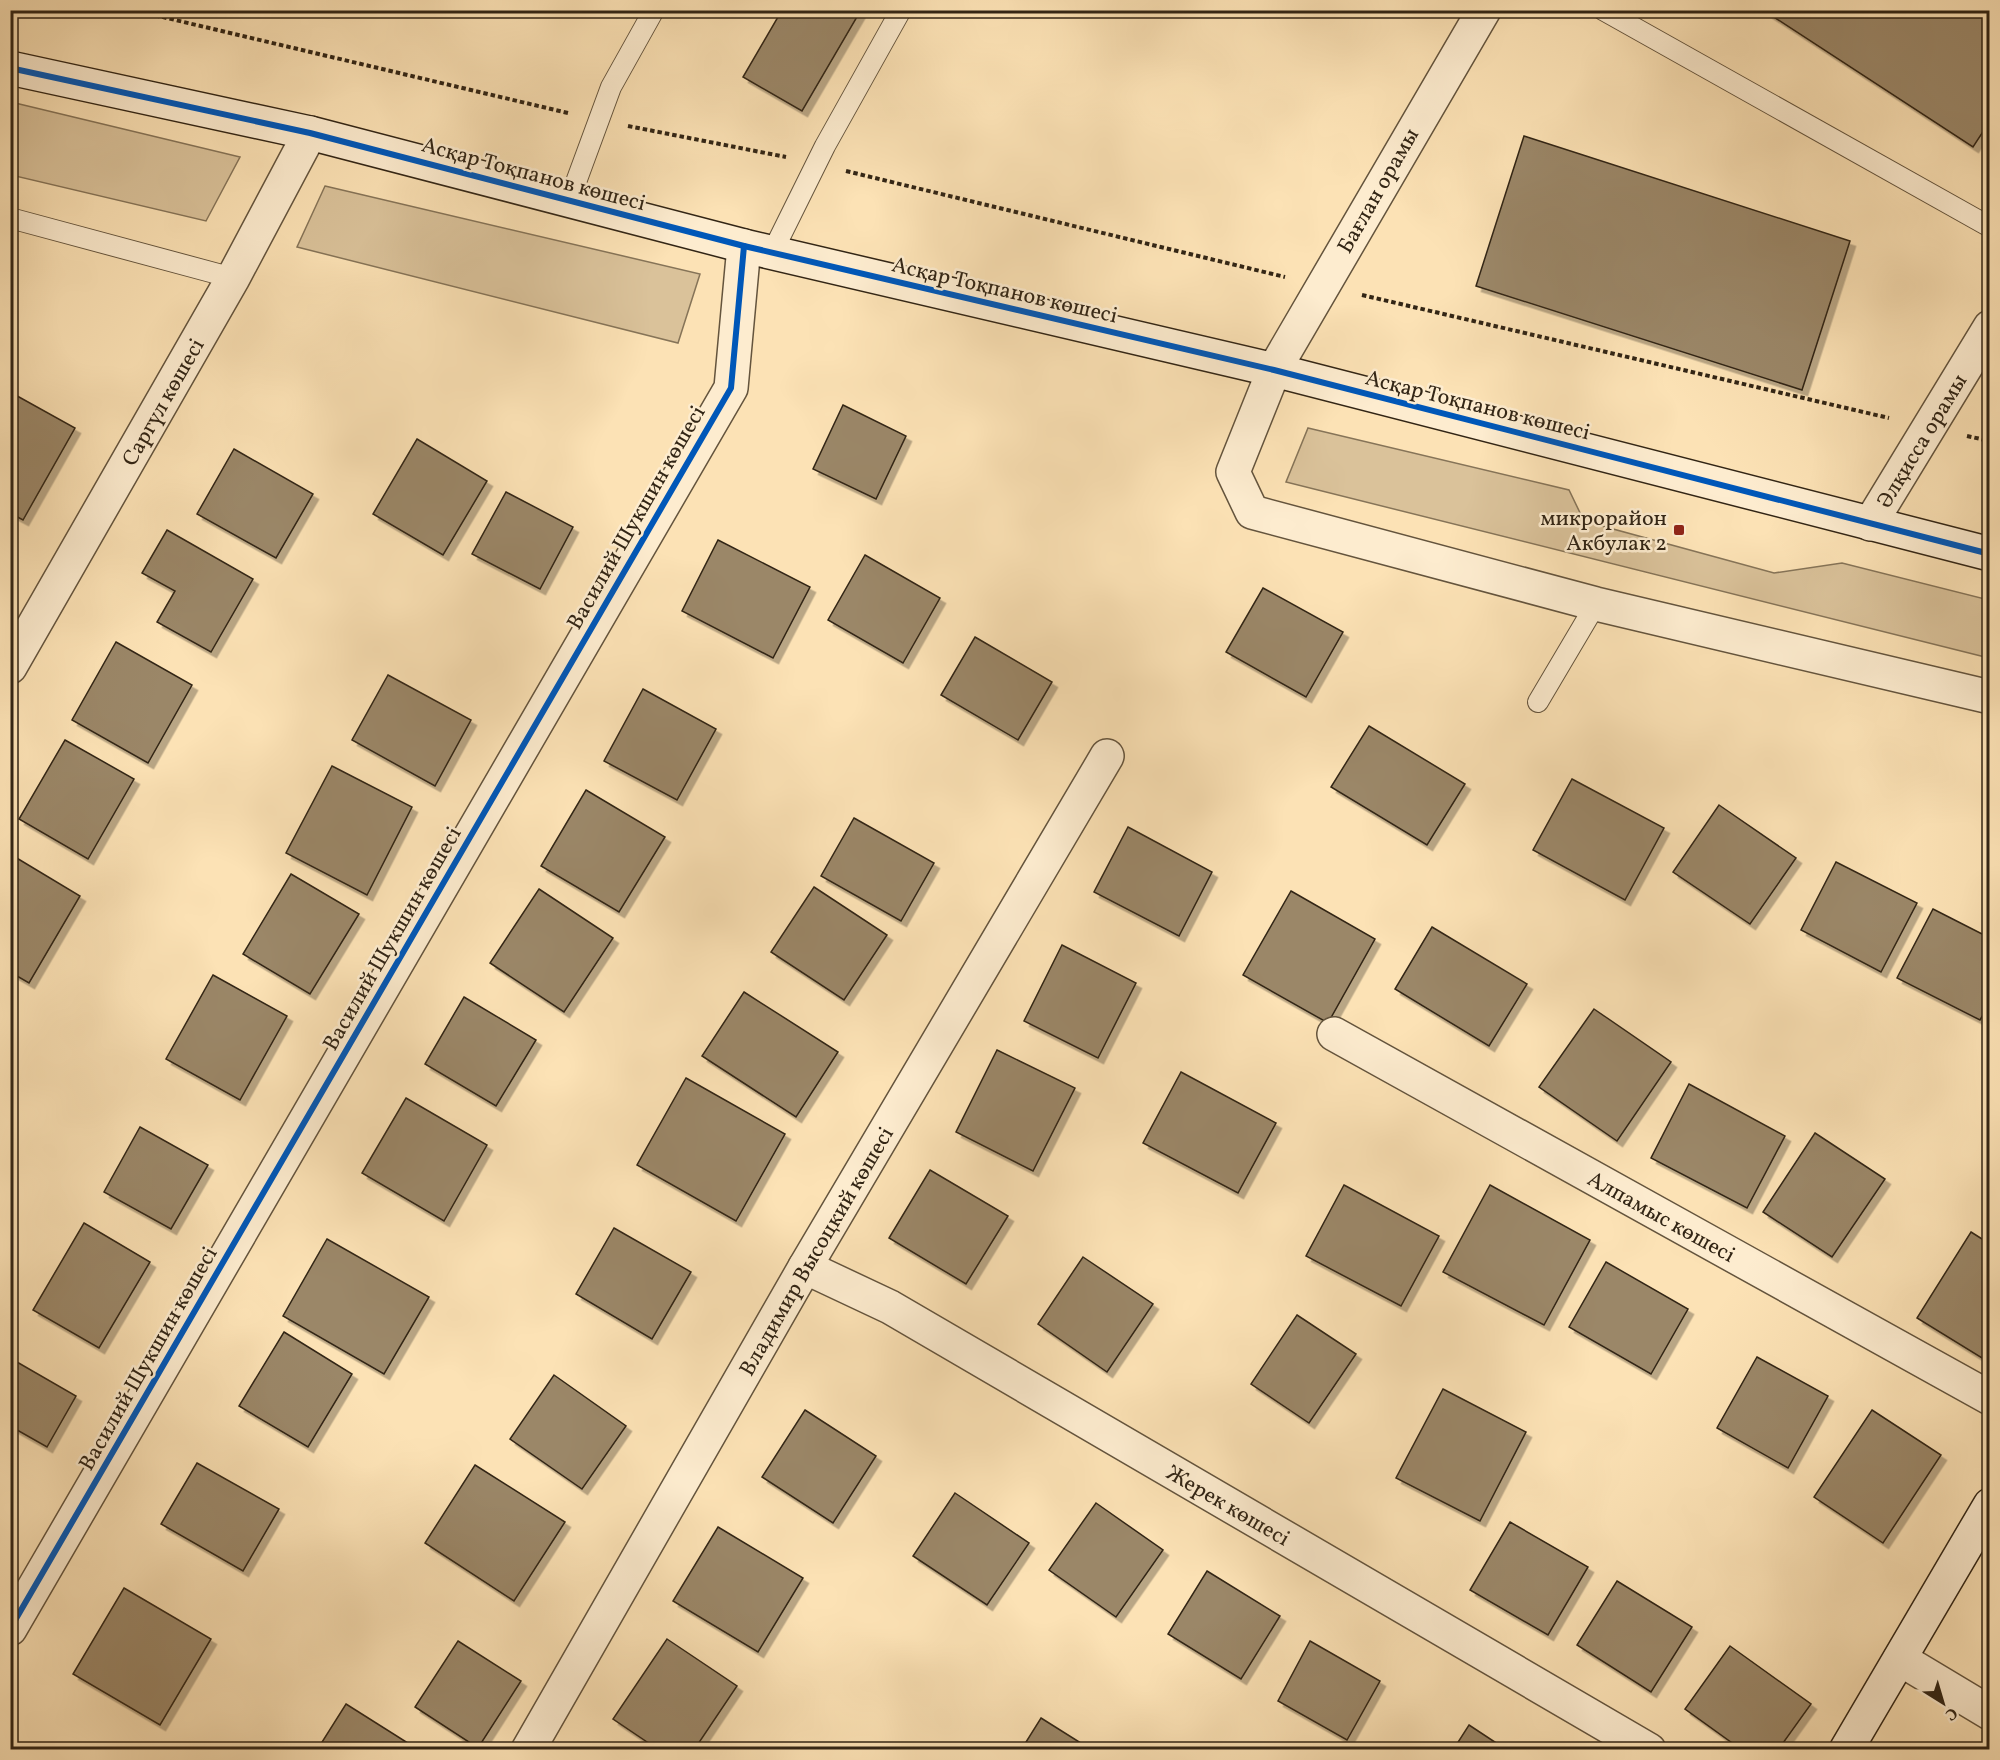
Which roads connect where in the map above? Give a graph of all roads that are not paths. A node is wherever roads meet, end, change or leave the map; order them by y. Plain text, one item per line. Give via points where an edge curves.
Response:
1 (654, 10) edge
2 (901, 10) edge
3 (1484, 10) edge
4 (1603, 10) edge
5 (10, 68) edge
6 (310, 133) junction
7 (569, 201) junction
8 (10, 218) edge
9 (1989, 227) edge
10 (758, 250) junction
11 (233, 278) junction
12 (1989, 327) edge
13 (1274, 370) junction
14 (1870, 524) junction
15 (1989, 554) edge
16 (1596, 604) junction
17 (10, 668) edge
18 (1989, 697) edge
19 (1538, 702) dead end
20 (1107, 756) dead end
21 (1334, 1034) dead end
22 (805, 1267) junction
23 (1989, 1398) edge
24 (1989, 1506) edge
25 (10, 1629) edge
26 (1900, 1659) junction
27 (1989, 1713) edge
28 (528, 1749) edge
29 (1649, 1749) edge
30 (1846, 1749) edge

1 - 7 lane via 611,87
2 - 10 lane via 816,164
3 - 13 street, Бағлан орамы
4 - 9 lane
5 - 6 street, Асқар Тоқпанов көшесі
6 - 7 street, Асқар Тоқпанов көшесі
6 - 11 street, Саргүл көшесі
7 - 10 street, Асқар Тоқпанов көшесі
8 - 11 lane
10 - 13 street, Асқар Тоқпанов көшесі
10 - 25 street, Василий Шукшин көшесі via 730,388
11 - 17 street, Саргүл көшесі
12 - 14 street, Әлқисса орамы
13 - 14 street, Асқар Тоқпанов көшесі
13 - 16 street, Бағлан орамы via 1233,472 1252,512
14 - 15 street, Асқар Тоқпанов көшесі
16 - 18 street, Бағлан орамы
16 - 19 lane
20 - 22 street, Владимир Высоцкий көшесі
21 - 23 street, Алпамыс көшесі
22 - 28 street, Владимир Высоцкий көшесі
22 - 29 street, Жерек көшесі via 890,1307
24 - 26 street
26 - 27 street
26 - 30 street

